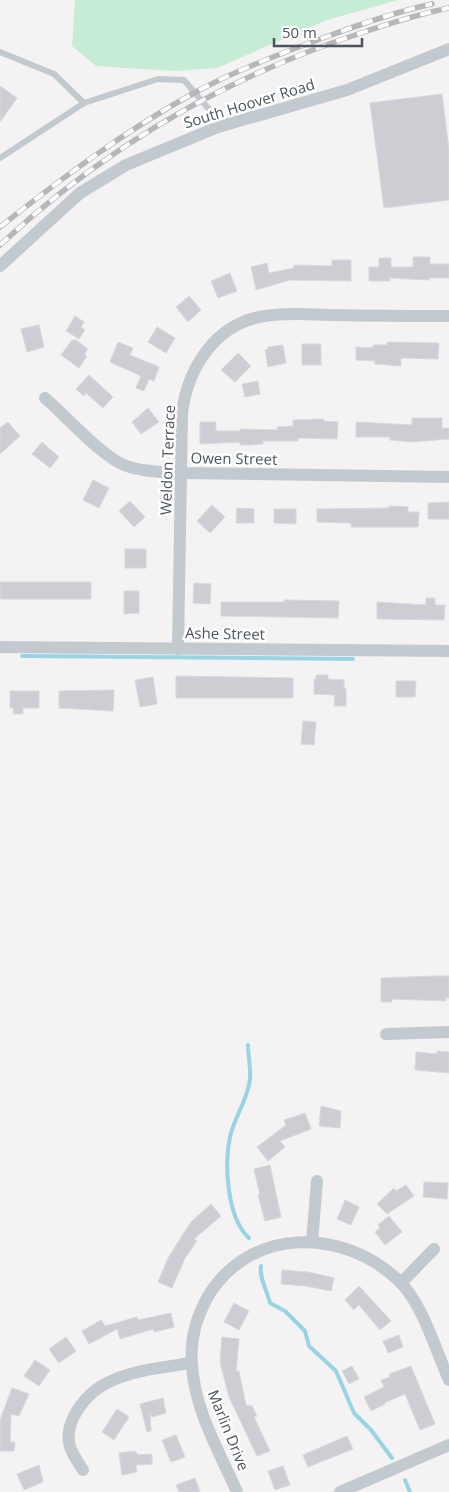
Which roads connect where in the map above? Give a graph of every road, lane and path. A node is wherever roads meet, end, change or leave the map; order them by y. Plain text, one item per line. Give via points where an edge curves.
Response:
1 (449, 49) edge
2 (0, 52) edge
3 (84, 103) junction
4 (218, 127) junction
5 (0, 158) edge
6 (0, 266) edge
7 (449, 316) edge
8 (45, 398) dead end
9 (181, 473) junction
10 (449, 477) edge
11 (0, 647) edge
12 (178, 649) junction
13 (449, 651) edge
14 (449, 1032) edge
15 (386, 1034) dead end
16 (318, 1181) dead end
17 (312, 1242) junction
18 (434, 1249) dead end
19 (400, 1283) junction
20 (192, 1363) junction
21 (449, 1380) edge
22 (449, 1445) edge
23 (83, 1470) dead end
24 (237, 1492) edge
25 (340, 1492) edge

1 - 4 street, South Hoover Road via 347,90
2 - 3 lane via 54,74
3 - 4 lane via 158,79 184,80 213,114
3 - 5 lane
4 - 6 street, South Hoover Road via 156,152 96,183 58,212
7 - 9 street, Weldon Terrace via 283,315 247,320 232,327 203,355 189,382 182,413
8 - 9 street, Owen Street via 118,462 145,471
9 - 10 street, Owen Street
9 - 12 street, Weldon Terrace
11 - 12 street, Ashe Street
12 - 13 street, Ashe Street
14 - 15 street
16 - 17 street
17 - 19 street, Marlin Drive via 336,1246 368,1259
17 - 20 street, Marlin Drive via 295,1241 266,1247 232,1267 214,1286 199,1314 193,1336
18 - 19 street
19 - 21 street, Marlin Drive via 423,1320
20 - 23 street via 120,1377 92,1393 76,1413 70,1429 69,1443
20 - 24 street, Marlin Drive via 201,1409
22 - 25 street

